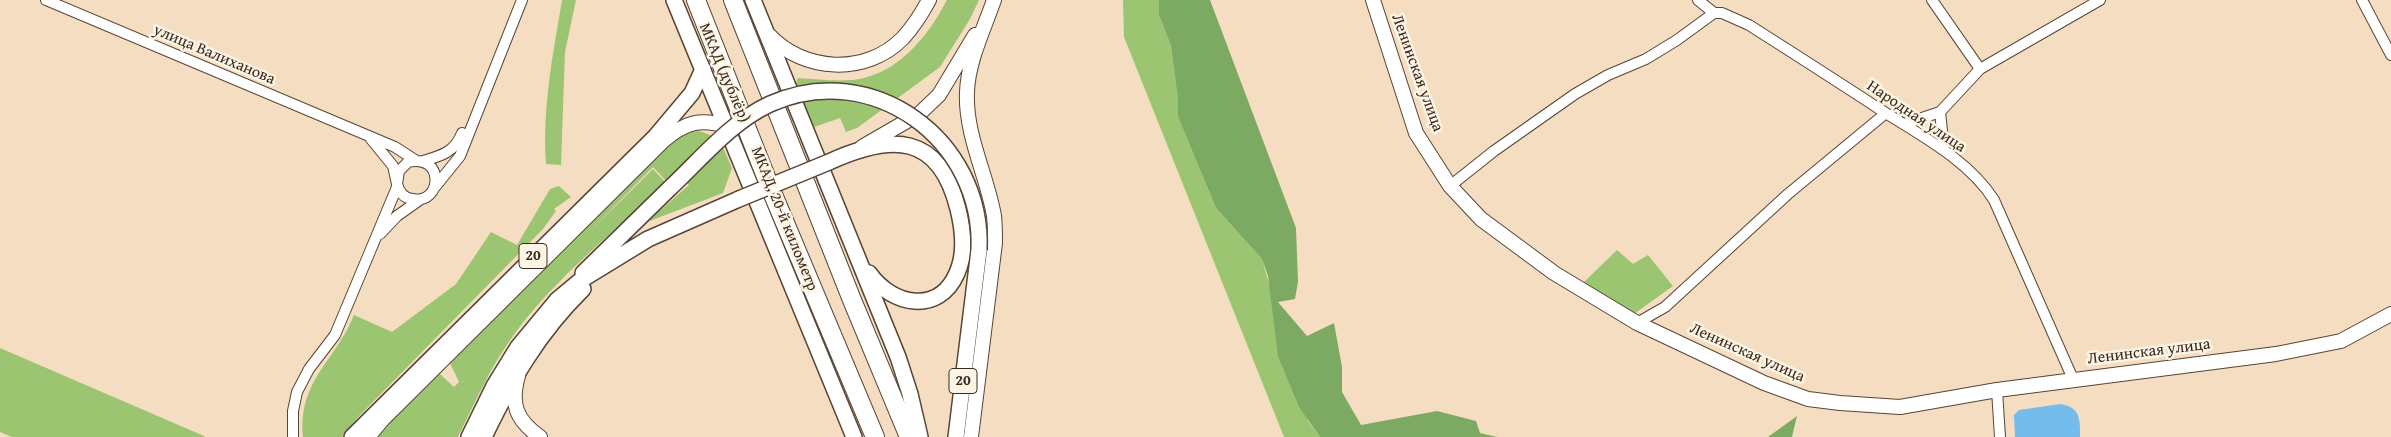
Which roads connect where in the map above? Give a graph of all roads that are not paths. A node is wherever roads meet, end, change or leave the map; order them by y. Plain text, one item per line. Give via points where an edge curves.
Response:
1 (46, 0) edge
2 (517, 0) edge
3 (522, 0) edge
4 (674, 0) edge
5 (696, 0) edge
6 (733, 0) edge
7 (753, 0) edge
8 (929, 0) edge
9 (993, 0) edge
10 (1373, 0) edge
11 (1698, 0) edge
12 (1932, 0) edge
13 (2100, 0) edge
14 (2362, 0) edge
15 (1714, 13) junction
16 (764, 29) junction
17 (2391, 55) edge
18 (703, 68) junction
19 (1980, 69) junction
20 (1940, 112) junction
21 (1886, 113) junction
22 (1904, 124) junction
23 (728, 127) junction
24 (369, 137) junction
25 (859, 148) junction
26 (1944, 150) junction
27 (419, 161) junction
28 (397, 185) junction
29 (1450, 186) junction
30 (435, 187) junction
31 (421, 200) junction
32 (376, 239) junction
33 (858, 257) junction
34 (612, 262) junction
35 (557, 300) junction
36 (2391, 314) edge
37 (1637, 323) junction
38 (521, 364) junction
39 (2073, 379) junction
40 (1997, 390) junction
41 (293, 437) edge
42 (352, 437) edge
43 (368, 437) edge
44 (469, 437) edge
45 (484, 437) edge
46 (540, 437) edge
47 (854, 437) edge
48 (875, 437) edge
49 (910, 437) edge
50 (920, 437) edge
51 (956, 437) edge
52 (972, 437) edge
53 (2000, 437) edge

1 - 24 street, улица Валиханова
2 - 27 street via 459,142 443,155
3 - 30 street via 460,156
4 - 18 main road, МКАД (дублёр)
5 - 48 highway, МКАД, 20-й километр
6 - 49 highway, МКАД, 20-й километр
7 - 16 main road
8 - 16 street via 902,39 884,52 837,66 797,57 780,47
9 - 25 street via 939,95 919,114
9 - 52 street via 969,72 967,91 971,129 994,216 995,243
10 - 29 street, Ленинская улица via 1416,133
11 - 15 street, Народная улица
12 - 19 street
13 - 19 street
14 - 17 street
15 - 21 street, Народная улица via 1749,24
15 - 29 street via 1646,59 1575,94
16 - 33 main road
18 - 23 main road, МКАД (дублёр)
18 - 42 main road, 20 via 692,93 655,137
19 - 20 street
20 - 22 street
20 - 26 street
21 - 22 street, Народная улица
21 - 37 street via 1788,194 1665,307
22 - 26 street, Народная улица
23 - 43 street via 708,122 693,123 679,128 663,141
23 - 47 main road, МКАД (дублёр)
24 - 27 street, улица Валиханова
24 - 28 street, улица Валиханова via 393,166
25 - 33 main road via 898,144 926,154 945,174 961,221 963,239 962,256 953,281 941,293 928,299 902,300 882,289
25 - 34 main road, bridge via 672,227
26 - 39 street, Народная улица via 1984,185 1994,200
27 - 28 street via 403,166
27 - 30 street via 432,168
28 - 31 street via 404,196
28 - 32 street
29 - 37 street, Ленинская улица via 1481,219 1554,273
30 - 31 street
31 - 32 street via 396,216
32 - 41 street via 335,334 309,369 298,392 293,411
33 - 50 main road via 901,366
34 - 35 main road via 581,280
34 - 38 main road via 551,323
35 - 44 main road via 518,347
35 - 51 main road, 20, bridge via 749,116 771,104 811,93 856,93 881,100 916,119 944,145 961,170 974,200 979,238
36 - 39 street, Ленинская улица via 2341,341 2276,354
37 - 40 street, Ленинская улица via 1764,383 1808,399 1900,407
38 - 45 main road
38 - 46 street via 514,402 523,422
39 - 40 street, Ленинская улица
40 - 53 street

